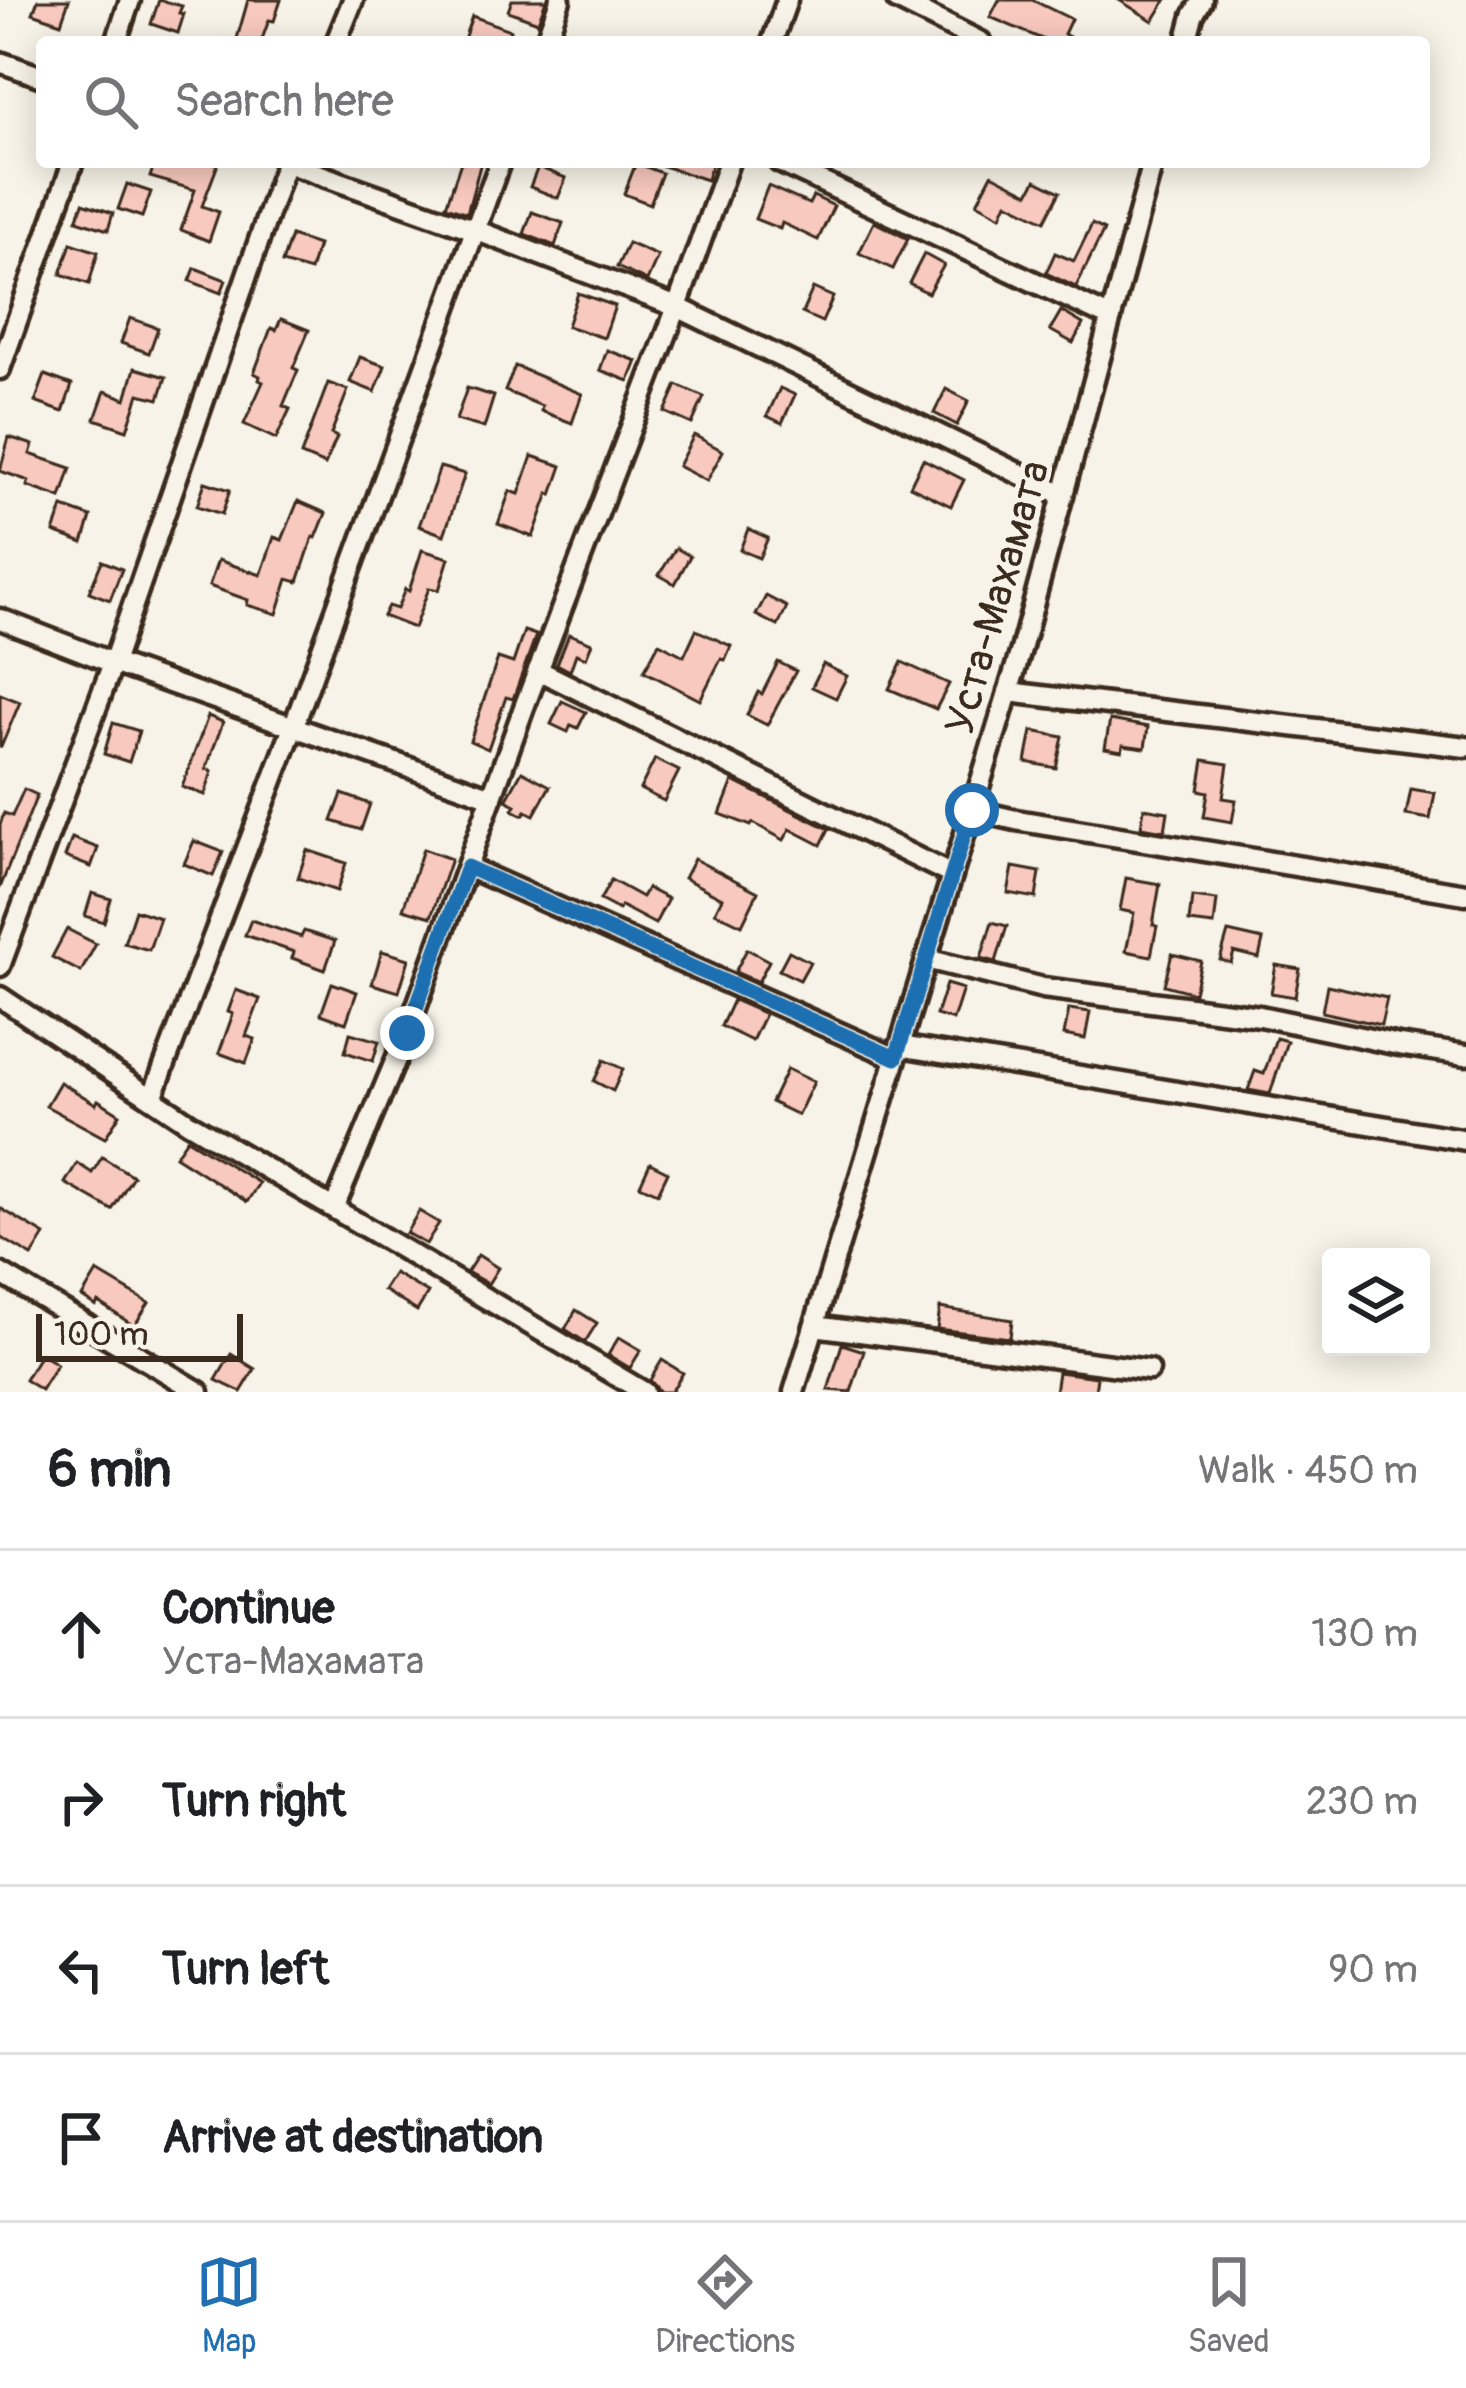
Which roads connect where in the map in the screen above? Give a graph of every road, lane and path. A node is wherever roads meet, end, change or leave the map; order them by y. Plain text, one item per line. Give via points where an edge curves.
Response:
1 (130, 0) edge
2 (353, 0) edge
3 (560, 0) edge
4 (787, 0) edge
5 (898, 0) edge
6 (1202, 0) edge
7 (118, 36) edge
8 (338, 36) edge
9 (547, 36) edge
10 (774, 36) edge
11 (969, 36) edge
12 (1188, 36) edge
13 (0, 62) edge
14 (36, 75) edge
15 (72, 168) edge
16 (284, 168) edge
17 (303, 168) edge
18 (498, 168) edge
19 (727, 168) edge
20 (792, 168) edge
21 (1151, 168) edge
22 (475, 230) junction
23 (677, 308) junction
24 (1111, 318) junction
25 (0, 369) edge
26 (1063, 495) junction
27 (0, 619) edge
28 (113, 663) junction
29 (538, 670) junction
30 (1008, 692) junction
31 (294, 725) junction
32 (1466, 746) edge
33 (492, 796) junction
34 (972, 810) junction
35 (467, 867) junction
36 (952, 875) junction
37 (1466, 894) edge
38 (926, 959) junction
39 (0, 966) edge
40 (0, 998) edge
41 (898, 1052) junction
42 (1466, 1055) edge
43 (152, 1098) junction
44 (1466, 1140) edge
45 (334, 1208) junction
46 (0, 1273) edge
47 (814, 1326) junction
48 (1149, 1370) dead end
49 (199, 1392) edge
50 (644, 1392) edge
51 (794, 1392) edge

1 - 7 street
2 - 8 street
3 - 9 street
4 - 10 street
5 - 11 street
6 - 12 street
13 - 14 street
15 - 25 street
16 - 28 street
17 - 22 street
18 - 22 street
19 - 23 street
20 - 24 street
21 - 24 street, Уста-Махамата
22 - 23 street
22 - 31 street
23 - 26 street
23 - 29 street
24 - 26 street, Уста-Махамата
26 - 30 street, Уста-Махамата
27 - 28 street
28 - 31 street
28 - 39 street
29 - 33 street
29 - 36 street
30 - 32 street
30 - 34 street, Уста-Махамата
31 - 33 street
31 - 43 street
33 - 35 street
34 - 36 street, Уста-Махамата
34 - 37 street
35 - 41 street
35 - 45 street
36 - 38 street, Уста-Махамата
38 - 41 street, Уста-Махамата
38 - 42 street via 1043,988 1261,1016
40 - 43 street
41 - 44 street
41 - 47 street, Уста-Махамата
43 - 45 street
45 - 50 street
46 - 49 street
47 - 48 street
47 - 51 street, Уста-Махамата

